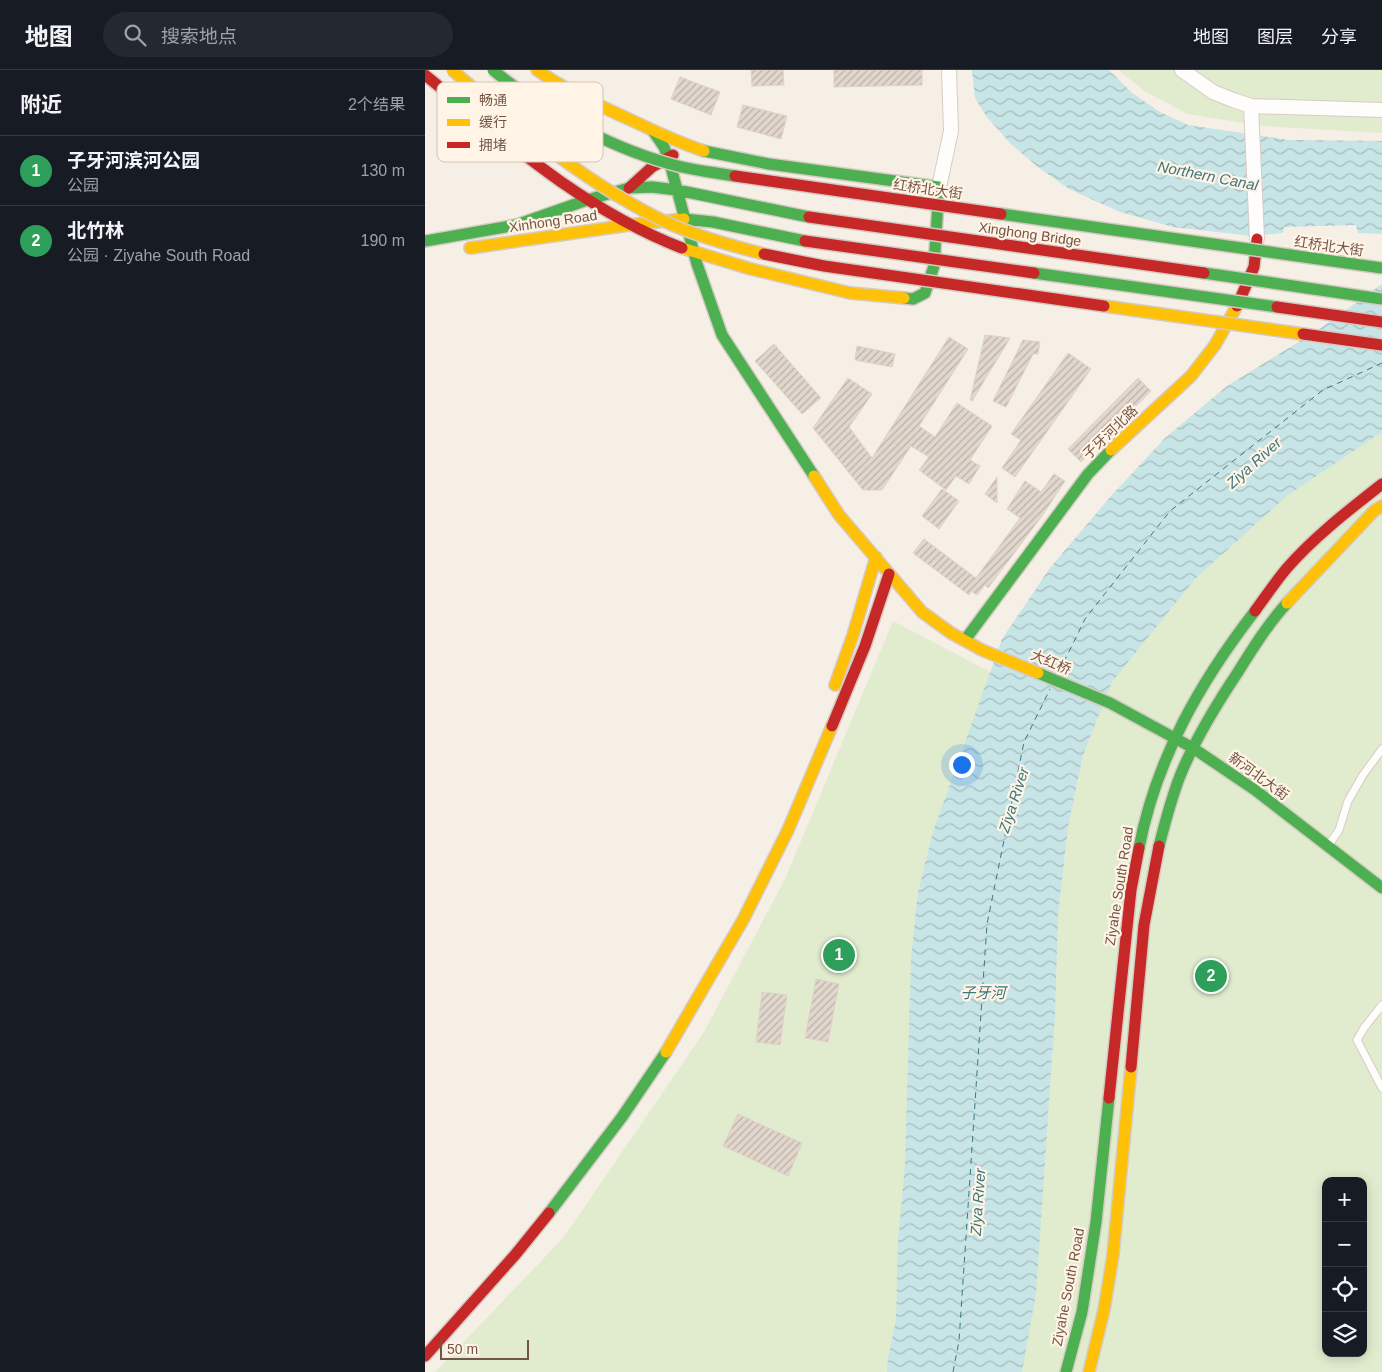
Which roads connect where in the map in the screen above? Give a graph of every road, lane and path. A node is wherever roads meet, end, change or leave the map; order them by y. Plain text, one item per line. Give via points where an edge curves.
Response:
1 (452, 70) edge
2 (493, 70) edge
3 (537, 70) edge
4 (949, 70) edge
5 (1182, 70) edge
6 (425, 75) edge
7 (466, 82) edge
8 (508, 82) edge
9 (555, 82) edge
10 (437, 85) edge
11 (603, 108) edge
12 (1382, 110) edge
13 (1252, 112) junction
14 (653, 131) junction
15 (603, 138) edge
16 (712, 153) junction
17 (669, 155) junction
18 (532, 162) edge
19 (566, 162) edge
20 (939, 187) junction
21 (629, 188) junction
22 (677, 190) junction
23 (587, 200) junction
24 (686, 219) junction
25 (629, 224) junction
26 (1257, 238) joint
27 (425, 241) edge
28 (461, 250) dead end
29 (695, 253) junction
30 (1382, 268) edge
31 (1382, 299) edge
32 (1382, 322) edge
33 (1382, 345) edge
34 (1382, 484) edge
35 (1382, 506) edge
36 (876, 556) junction
37 (889, 574) junction
38 (965, 640) junction
39 (830, 698) dead end
40 (1109, 703) joint
41 (1174, 737) junction
42 (1193, 748) junction
43 (1382, 749) edge
44 (1164, 763) junction
45 (1183, 770) junction
46 (1328, 846) junction
47 (1382, 888) edge
48 (712, 951) dead end
49 (1382, 1005) edge
50 (661, 1039) dead end
51 (1382, 1088) edge
52 (571, 1166) dead end
53 (554, 1188) dead end
54 (425, 1356) edge
55 (1066, 1372) edge
56 (1089, 1372) edge

1 - 7 main road, bridge
2 - 8 main road, 红桥北大街, bridge
3 - 9 main road
4 - 20 street via 951,131
5 - 13 street via 1213,92
6 - 10 main road
11 - 14 main road
12 - 13 street
13 - 26 street
14 - 16 main road
14 - 17 main road
15 - 30 main road, 红桥北大街, bridge via 683,167
16 - 17 main road
16 - 20 main road
17 - 21 main road
17 - 22 main road
18 - 23 main road
19 - 33 main road, bridge via 625,200 672,224 720,242 769,255 824,266
20 - 29 main road via 933,266 925,293 913,299 850,293
21 - 22 main road, Xinhong Road via 652,186
21 - 23 main road, Xinhong Road
22 - 24 main road
22 - 31 main road, Xinghong Bridge, bridge via 809,217
23 - 25 main road
23 - 27 main road, Xinhong Road via 516,224
24 - 25 main road, Xinhong Road
24 - 29 main road
24 - 32 main road, bridge via 805,241
25 - 28 main road, Xinhong Road
25 - 29 main road
26 - 38 main road, 子牙河北路 via 1254,267 1238,305 1215,344 1191,376 1088,474
29 - 36 main road via 722,335 839,515
34 - 41 main road, Ziyahe South Road via 1332,524 1290,564 1228,646
35 - 42 main road via 1279,612 1225,690
36 - 37 main road
36 - 39 main road
37 - 38 main road via 922,612
37 - 54 main road via 865,646 788,830 743,920 669,1048 568,1189 515,1255
38 - 40 main road, 大红桥
40 - 41 main road, 新河北大街
41 - 42 main road, 新河北大街
41 - 44 main road, Ziyahe South Road
42 - 45 main road
42 - 46 main road, 新河北大街
43 - 46 lane via 1348,801 1339,830
44 - 45 main road via 1175,756 1183,762
44 - 55 main road, Ziyahe South Road via 1151,798 1131,890 1096,1222 1082,1312
45 - 56 main road via 1165,824 1147,906 1113,1255
46 - 47 main road, 新河北大街
48 - 50 main road
49 - 51 lane via 1357,1040
52 - 53 main road

